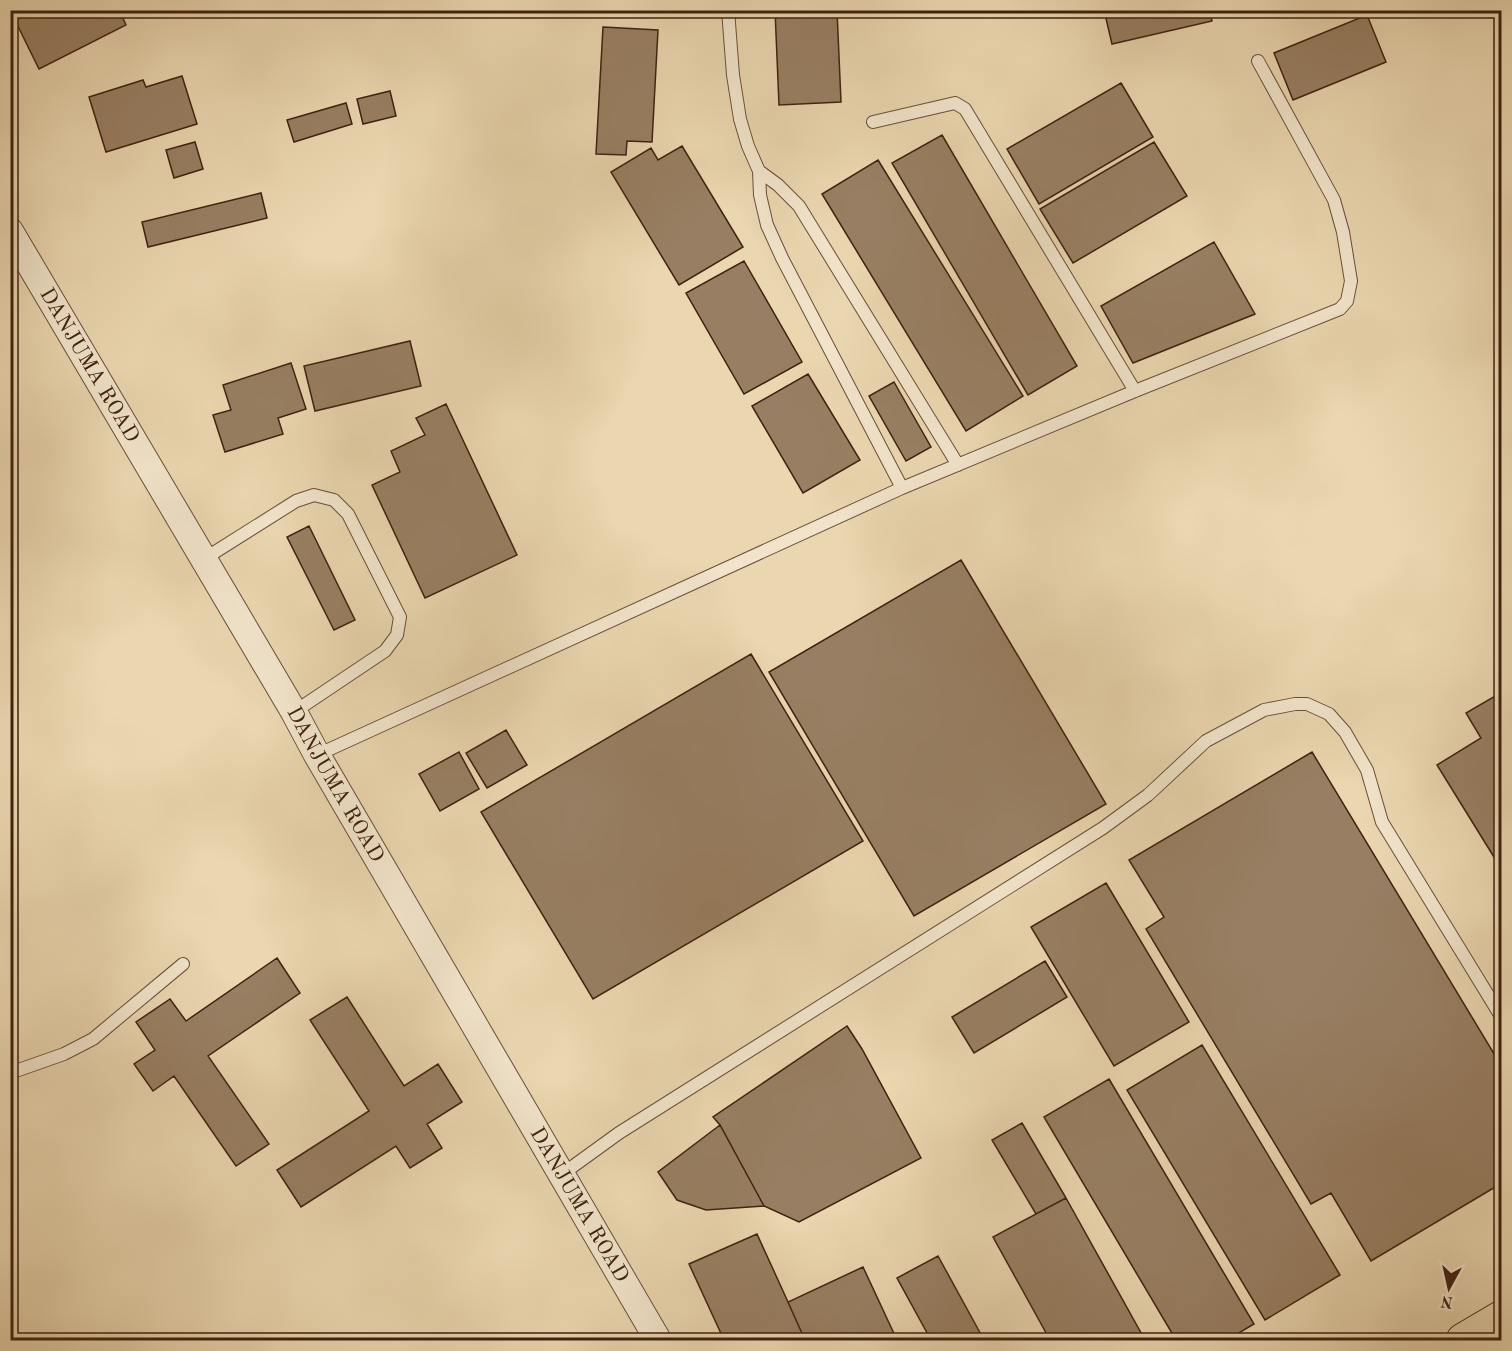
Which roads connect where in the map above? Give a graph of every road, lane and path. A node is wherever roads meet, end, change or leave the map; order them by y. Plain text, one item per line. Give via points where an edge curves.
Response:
1 (728, 10) edge
2 (1258, 61) dead end
3 (873, 123) dead end
4 (759, 171) junction
5 (10, 231) edge
6 (1135, 391) junction
7 (958, 465) junction
8 (902, 488) junction
9 (204, 559) junction
10 (294, 712) junction
11 (317, 755) junction
12 (183, 964) dead end
13 (1502, 1017) edge
14 (10, 1073) edge
15 (561, 1175) junction
16 (1502, 1317) edge
17 (658, 1341) edge
18 (1463, 1341) edge

1 - 4 lane via 741,118
2 - 6 lane via 1334,200 1351,281 1347,301 1326,315
3 - 6 lane via 955,103 965,109
4 - 7 lane via 799,206
4 - 8 lane via 767,225
5 - 9 street, DANJUMA ROAD
6 - 7 lane
7 - 8 lane
8 - 11 lane
9 - 10 street, DANJUMA ROAD
9 - 10 lane via 296,501 314,495 334,500 348,514 400,617 397,635 386,651
10 - 11 street, DANJUMA ROAD
11 - 15 street, DANJUMA ROAD
12 - 14 lane via 93,1039
13 - 15 lane via 1382,822 1367,770 1345,732 1329,714 1307,704 1295,704 1264,710 1206,741 1148,795 1103,828 619,1133
15 - 17 street, DANJUMA ROAD
16 - 18 main road

